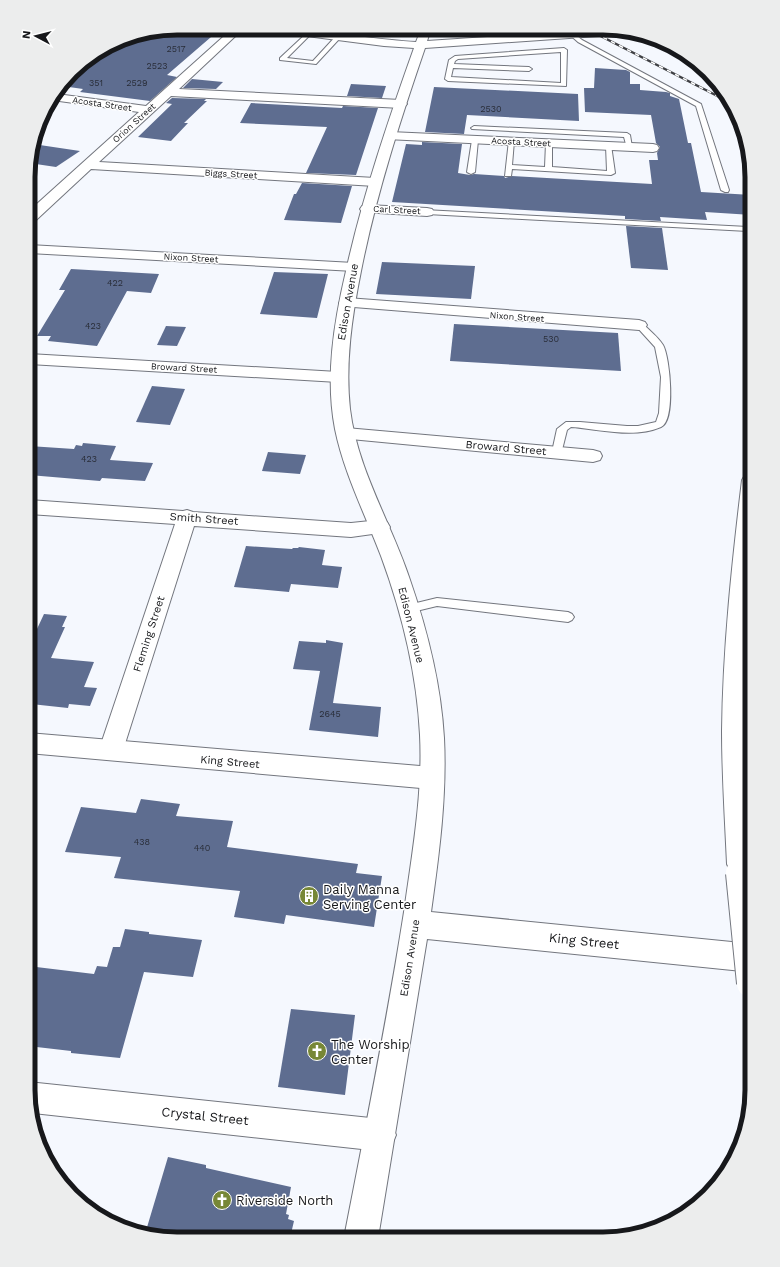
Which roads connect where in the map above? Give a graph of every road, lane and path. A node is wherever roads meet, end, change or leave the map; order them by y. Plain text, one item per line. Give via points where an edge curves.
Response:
1 (232, 35) edge
2 (307, 35) edge
3 (324, 35) edge
4 (570, 35) edge
5 (573, 35) edge
6 (338, 37) junction
7 (423, 37) edge
8 (526, 53) junction
9 (451, 66) junction
10 (528, 83) junction
11 (169, 92) junction
12 (59, 98) edge
13 (401, 104) junction
14 (149, 110) junction
15 (475, 134) junction
16 (390, 136) junction
17 (509, 137) junction
18 (549, 143) junction
19 (609, 146) junction
20 (629, 147) junction
21 (653, 148) dead end
22 (87, 165) junction
23 (548, 169) junction
24 (471, 172) dead end
25 (374, 182) junction
26 (725, 190) dead end
27 (368, 208) junction
28 (427, 212) joint
29 (35, 213) edge
30 (745, 229) edge
31 (35, 249) edge
32 (354, 267) junction
33 (347, 304) junction
34 (639, 325) joint
35 (35, 359) edge
36 (338, 378) junction
37 (346, 434) junction
38 (557, 452) junction
39 (593, 456) dead end
40 (35, 506) edge
41 (187, 517) junction
42 (380, 527) junction
43 (745, 547) edge
44 (408, 609) junction
45 (568, 617) dead end
46 (35, 744) edge
47 (111, 750) junction
48 (432, 778) junction
49 (745, 914) edge
50 (416, 924) junction
51 (745, 957) edge
52 (35, 1098) edge
53 (380, 1135) junction
54 (362, 1232) edge

1 - 11 main road, Orion Street
2 - 6 lane via 282,58 314,63
3 - 6 main road
4 - 8 main road
5 - 26 lane via 699,105
6 - 7 main road via 395,44
7 - 8 main road
7 - 13 main road, Edison Avenue
8 - 9 lane
8 - 9 lane via 457,57 452,60
8 - 10 lane
8 - 10 lane via 564,50 564,85
9 - 10 lane via 448,80
11 - 13 main road
11 - 14 main road, Orion Street
12 - 14 main road, Acosta Street
13 - 16 main road, Edison Avenue
14 - 22 main road, Orion Street
15 - 16 main road, Acosta Street
15 - 17 main road, Acosta Street
15 - 24 lane
16 - 25 main road, Edison Avenue
17 - 18 main road, Acosta Street
17 - 20 lane via 627,135
17 - 23 lane via 509,170
18 - 19 main road, Acosta Street
18 - 23 lane
19 - 20 main road, Acosta Street
19 - 23 lane via 611,173
20 - 21 main road, Acosta Street
22 - 25 main road, Biggs Street
22 - 29 main road, Orion Street
25 - 27 main road, Edison Avenue
27 - 28 main road, Carl Street
27 - 32 main road, Edison Avenue
28 - 30 lane
31 - 32 main road, Nixon Street
32 - 33 main road, Edison Avenue
33 - 34 main road, Nixon Street
33 - 36 main road, Edison Avenue
34 - 38 lane via 659,346 666,377 664,413 660,424 652,428 632,430 569,424 562,429
35 - 36 main road, Broward Street
36 - 37 main road, Edison Avenue
37 - 38 main road, Broward Street
37 - 42 main road, Edison Avenue via 359,478
38 - 39 main road, Broward Street
40 - 41 main road, Smith Street
41 - 42 main road, Smith Street via 351,530
41 - 47 main road, Fleming Street
42 - 44 main road, Edison Avenue
43 - 49 main road, bridge via 735,691 740,864
44 - 45 lane via 437,602
44 - 48 main road, Edison Avenue via 426,687 432,737
46 - 47 main road, King Street
47 - 48 main road, King Street
48 - 50 main road, Edison Avenue via 425,865
50 - 51 main road, King Street
50 - 53 main road, Edison Avenue
52 - 53 main road, Crystal Street
53 - 54 main road, Edison Avenue

